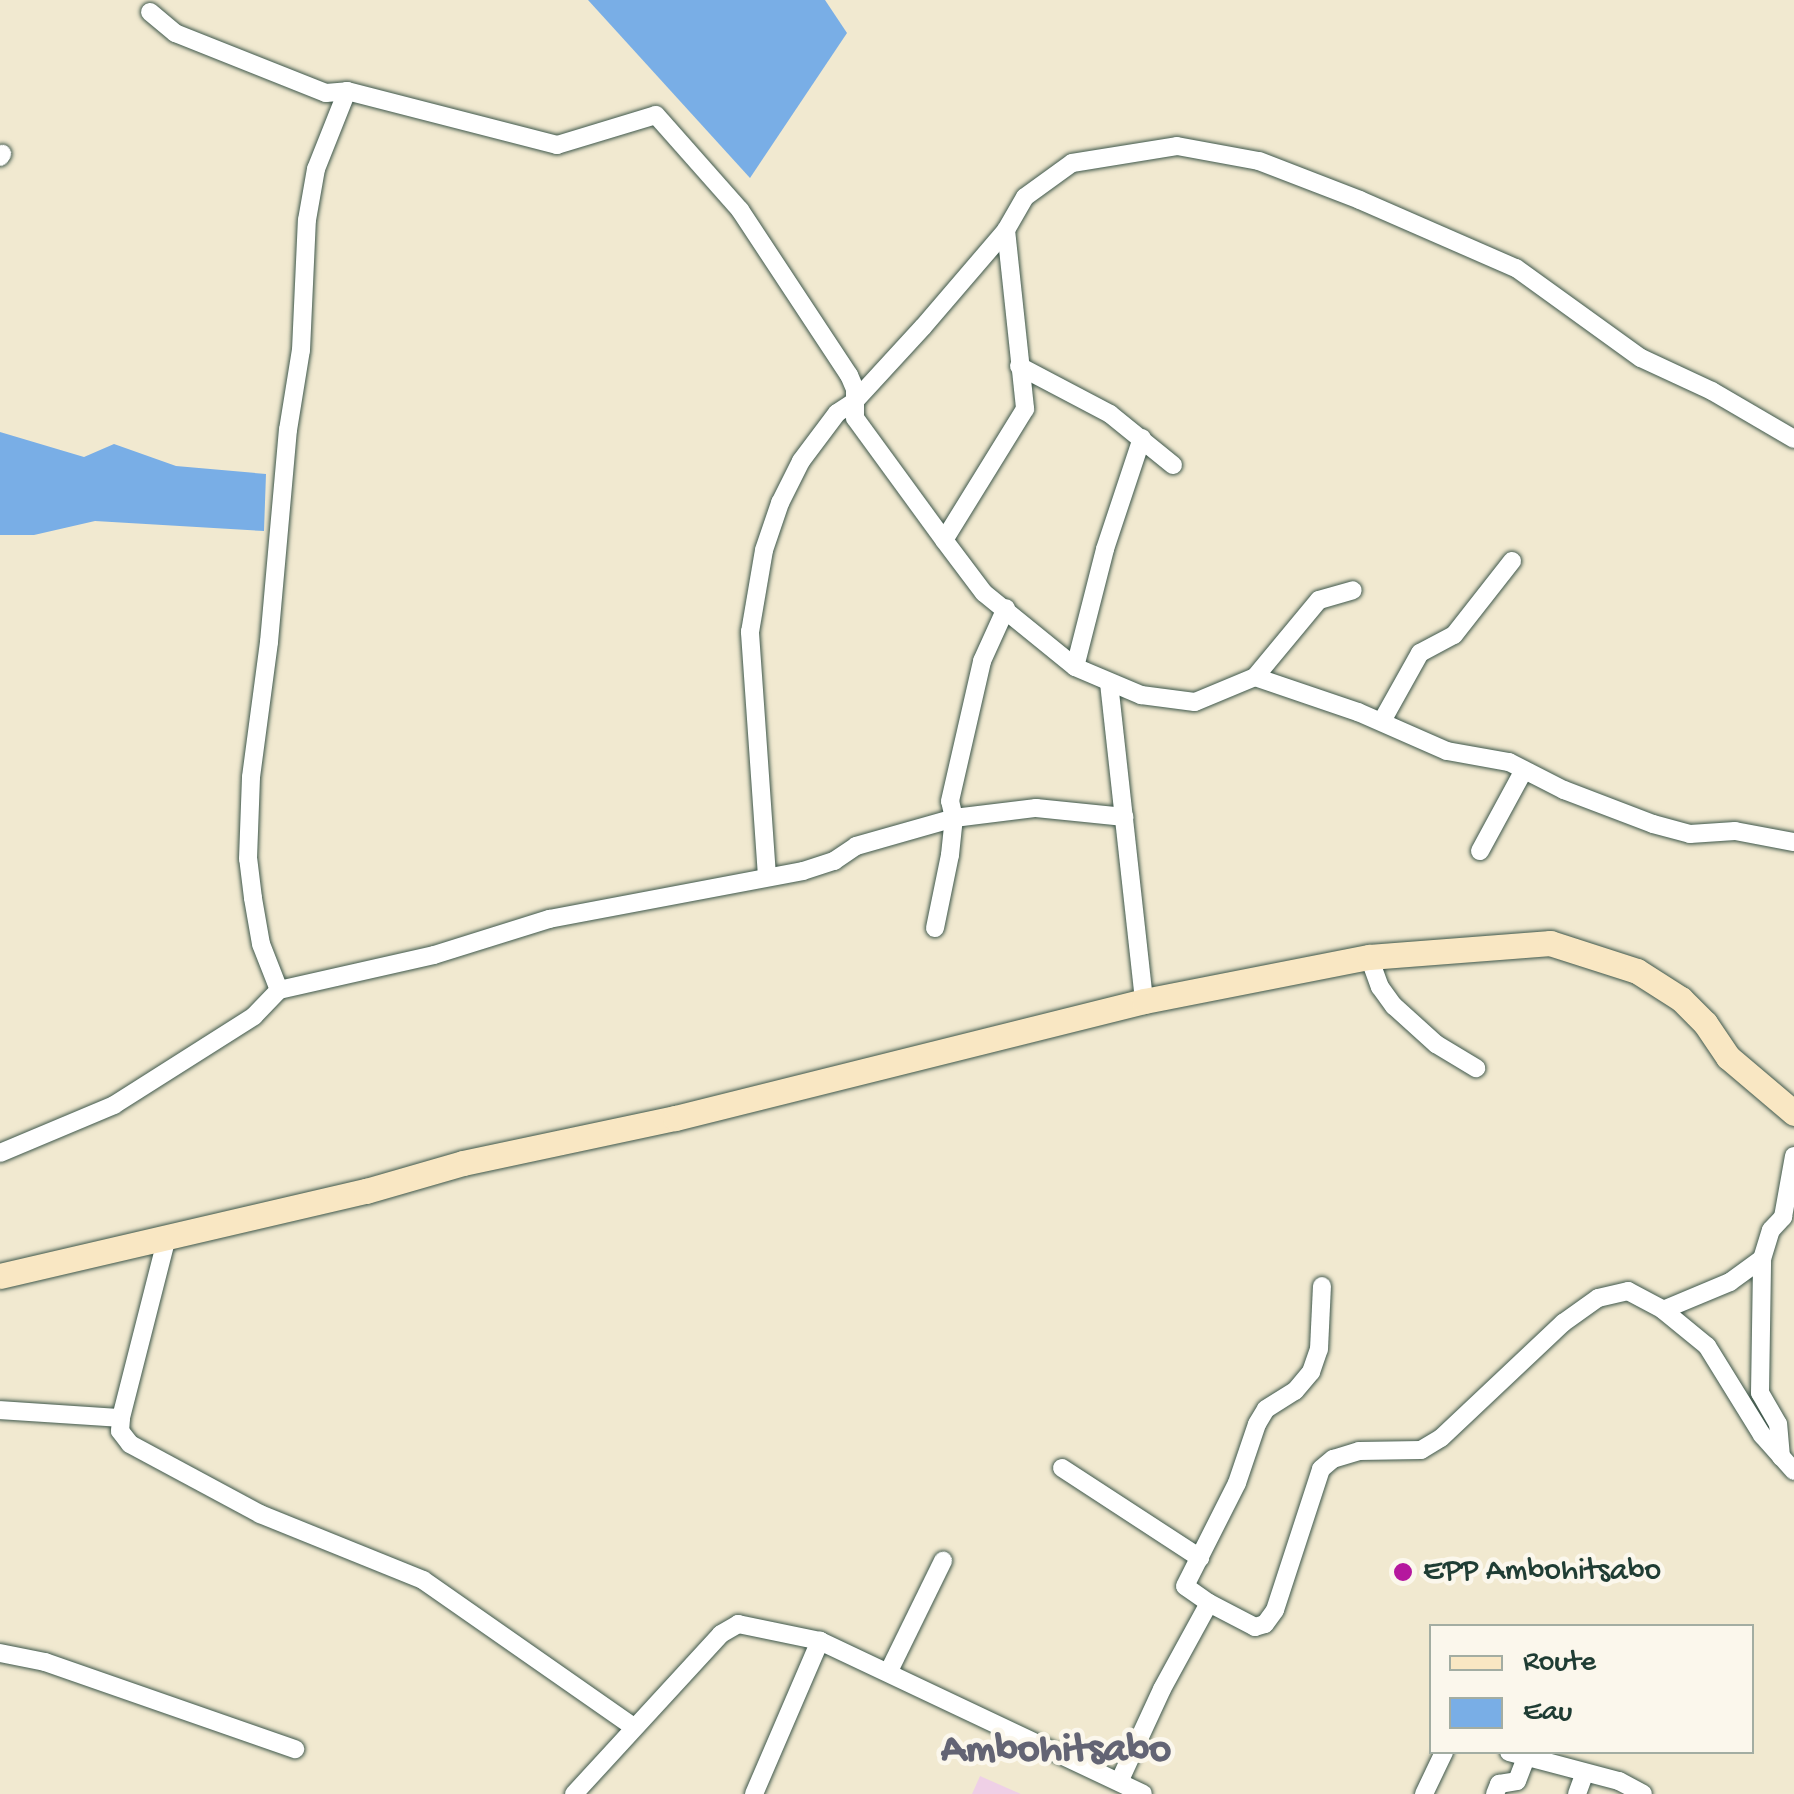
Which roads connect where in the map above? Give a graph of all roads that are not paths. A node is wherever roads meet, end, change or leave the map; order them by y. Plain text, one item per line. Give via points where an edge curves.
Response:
1 (150, 12) dead end
2 (347, 91) junction
3 (1006, 230) junction
4 (1019, 366) junction
5 (854, 402) junction
6 (1142, 438) junction
7 (1794, 439) edge
8 (1173, 465) dead end
9 (944, 540) junction
10 (1512, 561) dead end
11 (1353, 590) dead end
12 (1006, 608) junction
13 (1074, 668) junction
14 (1255, 677) junction
15 (1109, 683) junction
16 (1382, 722) junction
17 (1524, 770) junction
18 (1125, 817) junction
19 (954, 818) junction
20 (1794, 842) edge
21 (1480, 851) dead end
22 (767, 876) junction
23 (936, 928) dead end
24 (1369, 958) junction
25 (279, 990) junction
26 (1144, 1001) junction
27 (1476, 1068) dead end
28 (1794, 1112) edge
29 (0, 1153) edge
30 (1794, 1156) edge
31 (1789, 1220) edge
32 (166, 1237) junction
33 (1762, 1259) junction
34 (0, 1276) edge
35 (1322, 1286) dead end
36 (1663, 1310) junction
37 (0, 1410) edge
38 (121, 1418) junction
39 (1788, 1464) edge
40 (1062, 1468) dead end
41 (1200, 1558) junction
42 (943, 1561) dead end
43 (1209, 1603) junction
44 (820, 1641) junction
45 (0, 1653) edge
46 (889, 1671) junction
47 (634, 1727) junction
48 (295, 1749) dead end
49 (1443, 1754) edge
50 (1517, 1754) edge
51 (1584, 1774) junction
52 (1120, 1780) junction
53 (574, 1794) edge
54 (754, 1794) edge
55 (1143, 1794) edge
56 (1424, 1794) edge
57 (1495, 1794) edge
58 (1577, 1794) edge
59 (1644, 1794) edge

1 - 2 street via 176,33 326,93
2 - 5 street via 557,144 656,115 740,210 849,375
2 - 25 street via 316,169 307,220 301,350 251,777 252,898 260,944
3 - 4 street
3 - 5 street
3 - 7 street via 1026,198 1072,164 1178,146 1260,162 1516,268 1640,358
4 - 6 street
4 - 9 street via 1025,409
5 - 9 street via 855,418
5 - 22 street via 828,424 789,482 757,588 751,686
6 - 8 street
6 - 13 street
9 - 12 street via 984,593
10 - 16 street via 1454,635 1420,653
11 - 14 street via 1318,600
12 - 13 street
12 - 19 street via 982,661 950,801
13 - 15 street
14 - 15 street via 1195,702 1141,696
14 - 16 street
15 - 18 street
16 - 17 street via 1447,751
17 - 20 street via 1690,834 1735,831
17 - 21 street
18 - 19 street via 1036,808
18 - 26 street
19 - 22 street via 856,846 834,862
19 - 23 street
22 - 25 street via 549,919 434,955
24 - 26 street
24 - 27 street via 1394,1006
24 - 28 street via 1550,943 1637,971 1680,999 1728,1057
25 - 29 street via 254,1016 114,1105
26 - 32 street
30 - 31 street
31 - 33 street via 1771,1230
32 - 34 street
32 - 38 street
33 - 36 street via 1730,1282
33 - 39 street via 1760,1393 1778,1424
35 - 41 street via 1312,1372 1266,1409
36 - 39 street via 1707,1346
36 - 43 street via 1628,1291 1598,1298 1441,1438 1421,1450 1391,1448 1333,1459 1321,1469 1265,1624 1255,1627
37 - 38 street
38 - 47 street via 120,1431 130,1444 260,1514 423,1580
40 - 41 street
41 - 43 street via 1186,1586
42 - 46 street
43 - 52 street
44 - 46 street
44 - 47 street via 738,1624
44 - 54 street
45 - 48 street via 44,1662
46 - 52 street
47 - 53 street
49 - 56 street
50 - 51 street
50 - 57 street via 1517,1781 1498,1784
51 - 58 street
51 - 59 street
52 - 55 street

